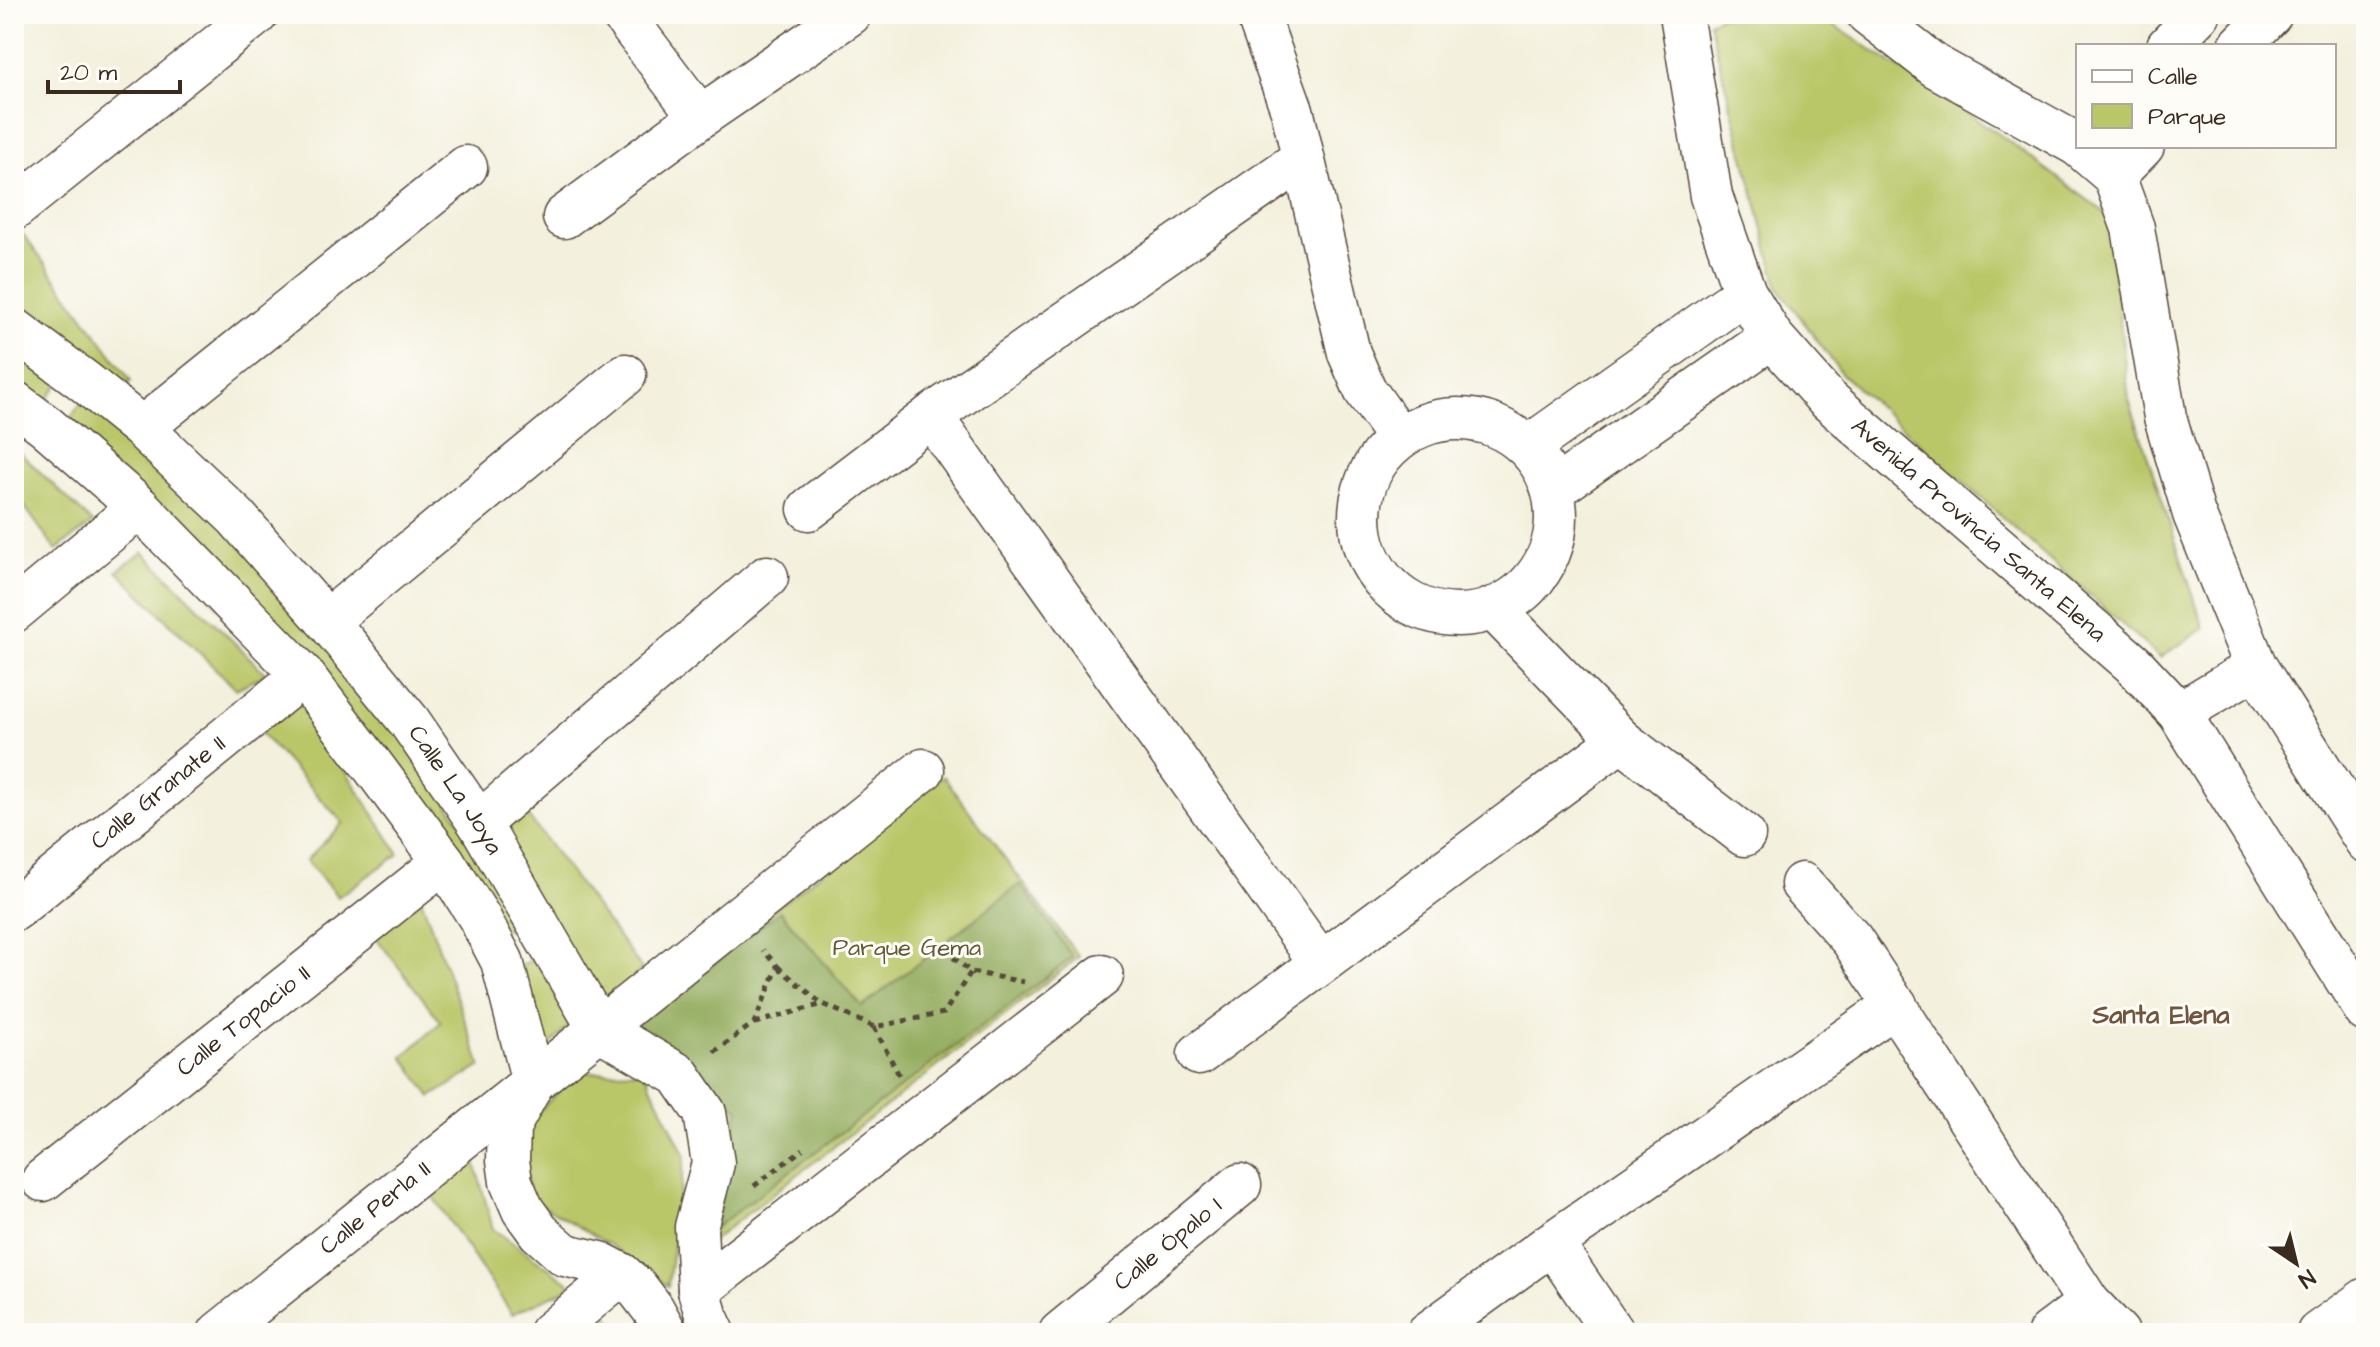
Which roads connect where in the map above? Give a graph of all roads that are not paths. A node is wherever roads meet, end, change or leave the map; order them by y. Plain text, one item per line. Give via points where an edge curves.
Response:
1 (257, 14) edge
2 (622, 14) edge
3 (850, 14) edge
4 (1681, 14) edge
5 (1868, 14) edge
6 (2199, 14) edge
7 (2271, 14) edge
8 (1259, 19) dead end
9 (2170, 44) edge
10 (2242, 44) edge
11 (700, 117) junction
12 (2076, 142) edge
13 (2083, 148) edge
14 (2141, 148) edge
15 (1302, 159) junction
16 (466, 167) dead end
17 (2114, 176) junction
18 (14, 209) edge
19 (564, 217) dead end
20 (1745, 293) junction
21 (14, 329) edge
22 (1772, 337) junction
23 (625, 375) dead end
24 (84, 381) junction
25 (30, 414) edge
26 (931, 416) junction
27 (142, 428) junction
28 (1399, 438) junction
29 (1528, 447) junction
30 (1553, 490) junction
31 (139, 507) junction
32 (809, 509) dead end
33 (767, 577) dead end
34 (1493, 608) junction
35 (14, 611) edge
36 (327, 621) junction
37 (2256, 667) junction
38 (303, 675) junction
39 (2179, 713) junction
40 (1621, 740) junction
41 (923, 770) dead end
42 (479, 823) junction
43 (1744, 835) dead end
44 (2366, 841) edge
45 (444, 862) junction
46 (1802, 884) dead end
47 (14, 910) edge
48 (545, 935) junction
49 (502, 961) junction
50 (1320, 962) junction
51 (1102, 976) dead end
52 (1896, 1005) junction
53 (2366, 1011) edge
54 (599, 1029) junction
55 (1199, 1054) dead end
56 (533, 1082) junction
57 (43, 1180) dead end
58 (1240, 1185) dead end
59 (1552, 1243) junction
60 (621, 1274) junction
61 (699, 1290) junction
62 (2366, 1299) edge
63 (2089, 1303) junction
64 (219, 1333) edge
65 (550, 1333) edge
66 (666, 1333) edge
67 (714, 1333) edge
68 (1060, 1333) edge
69 (1428, 1333) edge
70 (1613, 1333) edge
71 (2049, 1333) edge
72 (2118, 1333) edge
73 (2318, 1333) edge

1 - 18 street
2 - 11 street
3 - 11 street
4 - 20 street, Avenida Provincia Santa Elena via 1711,196
5 - 12 street via 1935,66
6 - 9 street
7 - 10 street
8 - 15 street via 1292,110
11 - 19 street
13 - 17 street
14 - 17 street
15 - 26 street
15 - 28 street via 1349,353 1365,390
16 - 27 street
17 - 37 street via 2133,228 2165,417 2194,514
20 - 22 street, Avenida Provincia Santa Elena
20 - 29 street
21 - 24 street, Calle La Joya
22 - 30 street
22 - 39 street, Avenida Provincia Santa Elena via 1826,398 2133,664
23 - 36 street
24 - 25 street
24 - 27 street, Calle La Joya
25 - 31 street, Calle La Joya
26 - 32 street
26 - 50 street
27 - 36 street, Calle La Joya via 236,517
28 - 29 street via 1451,418 1505,430
28 - 34 street via 1363,489 1359,520 1365,550 1403,599 1432,611 1463,615
29 - 30 street
30 - 34 street via 1557,519 1539,573
31 - 35 street
31 - 38 street, Calle La Joya
33 - 42 street
34 - 40 street
36 - 42 street, Calle La Joya via 409,721
37 - 39 street
37 - 44 street
38 - 45 street, Calle La Joya
38 - 47 street, Calle Granate II
39 - 53 street, Avenida Provincia Santa Elena
40 - 43 street
40 - 50 street
41 - 54 street, Calle Perla II
42 - 48 street, Calle La Joya
45 - 49 street, Calle La Joya
45 - 57 street, Calle Topacio II
46 - 52 street via 1852,940
48 - 49 street
48 - 54 street, Calle La Joya
49 - 56 street, Calle La Joya
50 - 55 street
51 - 61 street
52 - 59 street
52 - 63 street
54 - 56 street, Calle Perla II
54 - 61 street via 679,1075 705,1113 713,1163 696,1227
56 - 60 street via 509,1127 511,1182 523,1210 565,1255
56 - 64 street, Calle Perla II
58 - 68 street, Calle Ópalo I
59 - 69 street
59 - 70 street
60 - 65 street
60 - 66 street via 637,1288
61 - 67 street
62 - 73 street
63 - 71 street
63 - 72 street

